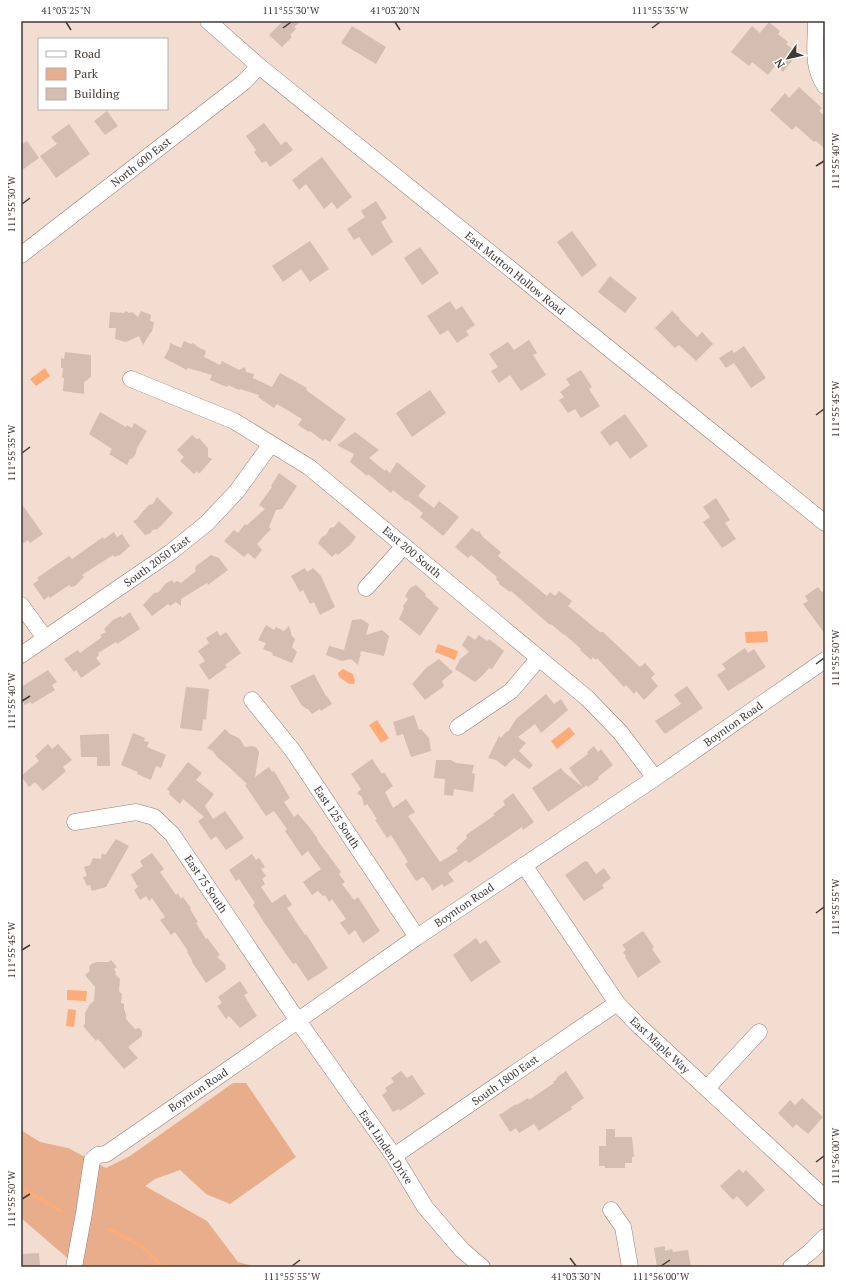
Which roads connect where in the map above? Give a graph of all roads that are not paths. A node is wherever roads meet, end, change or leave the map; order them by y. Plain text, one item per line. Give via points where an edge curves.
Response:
1 (208, 21) edge
2 (816, 21) edge
3 (259, 66) junction
4 (825, 86) edge
5 (21, 255) edge
6 (131, 379) dead end
7 (271, 444) junction
8 (825, 523) edge
9 (404, 546) junction
10 (366, 588) dead end
11 (21, 605) edge
12 (44, 638) junction
13 (21, 654) edge
14 (540, 658) junction
15 (825, 660) edge
16 (252, 700) dead end
17 (458, 727) dead end
18 (655, 778) junction
19 (75, 822) dead end
20 (524, 865) junction
21 (417, 937) junction
22 (617, 1003) junction
23 (298, 1021) junction
24 (759, 1032) dead end
25 (707, 1088) junction
26 (394, 1156) junction
27 (825, 1198) edge
28 (611, 1210) dead end
29 (825, 1237) edge
30 (74, 1267) edge
31 (482, 1267) edge
32 (630, 1267) edge
33 (790, 1267) edge

1 - 3 street, East Mutton Hollow Road
2 - 4 street via 814,57 819,77
3 - 5 street, North 600 East via 244,82
3 - 8 street, East Mutton Hollow Road
6 - 7 street, East 200 South via 234,421
7 - 9 street, East 200 South via 309,467
7 - 12 street, South 2050 East via 237,491 208,523 171,552
9 - 10 street
9 - 14 street, East 200 South
11 - 12 street
12 - 13 street, South 2050 East
14 - 17 street via 511,691
14 - 18 street, East 200 South via 587,698 620,732
15 - 18 street, Boynton Road
16 - 21 street, East 125 South via 293,752
18 - 20 street, Boynton Road
19 - 23 street, East 75 South via 136,812 154,817 172,834
20 - 21 street, Boynton Road
20 - 22 street, East Maple Way
21 - 23 street, Boynton Road
22 - 25 street, East Maple Way
22 - 26 street, South 1800 East
23 - 26 street, East Linden Drive
23 - 30 street, Boynton Road via 106,1154 98,1155 92,1160
24 - 25 street
25 - 27 street, East Maple Way
26 - 31 street, East Linden Drive via 425,1207 462,1250
28 - 32 street via 623,1227
29 - 33 street

